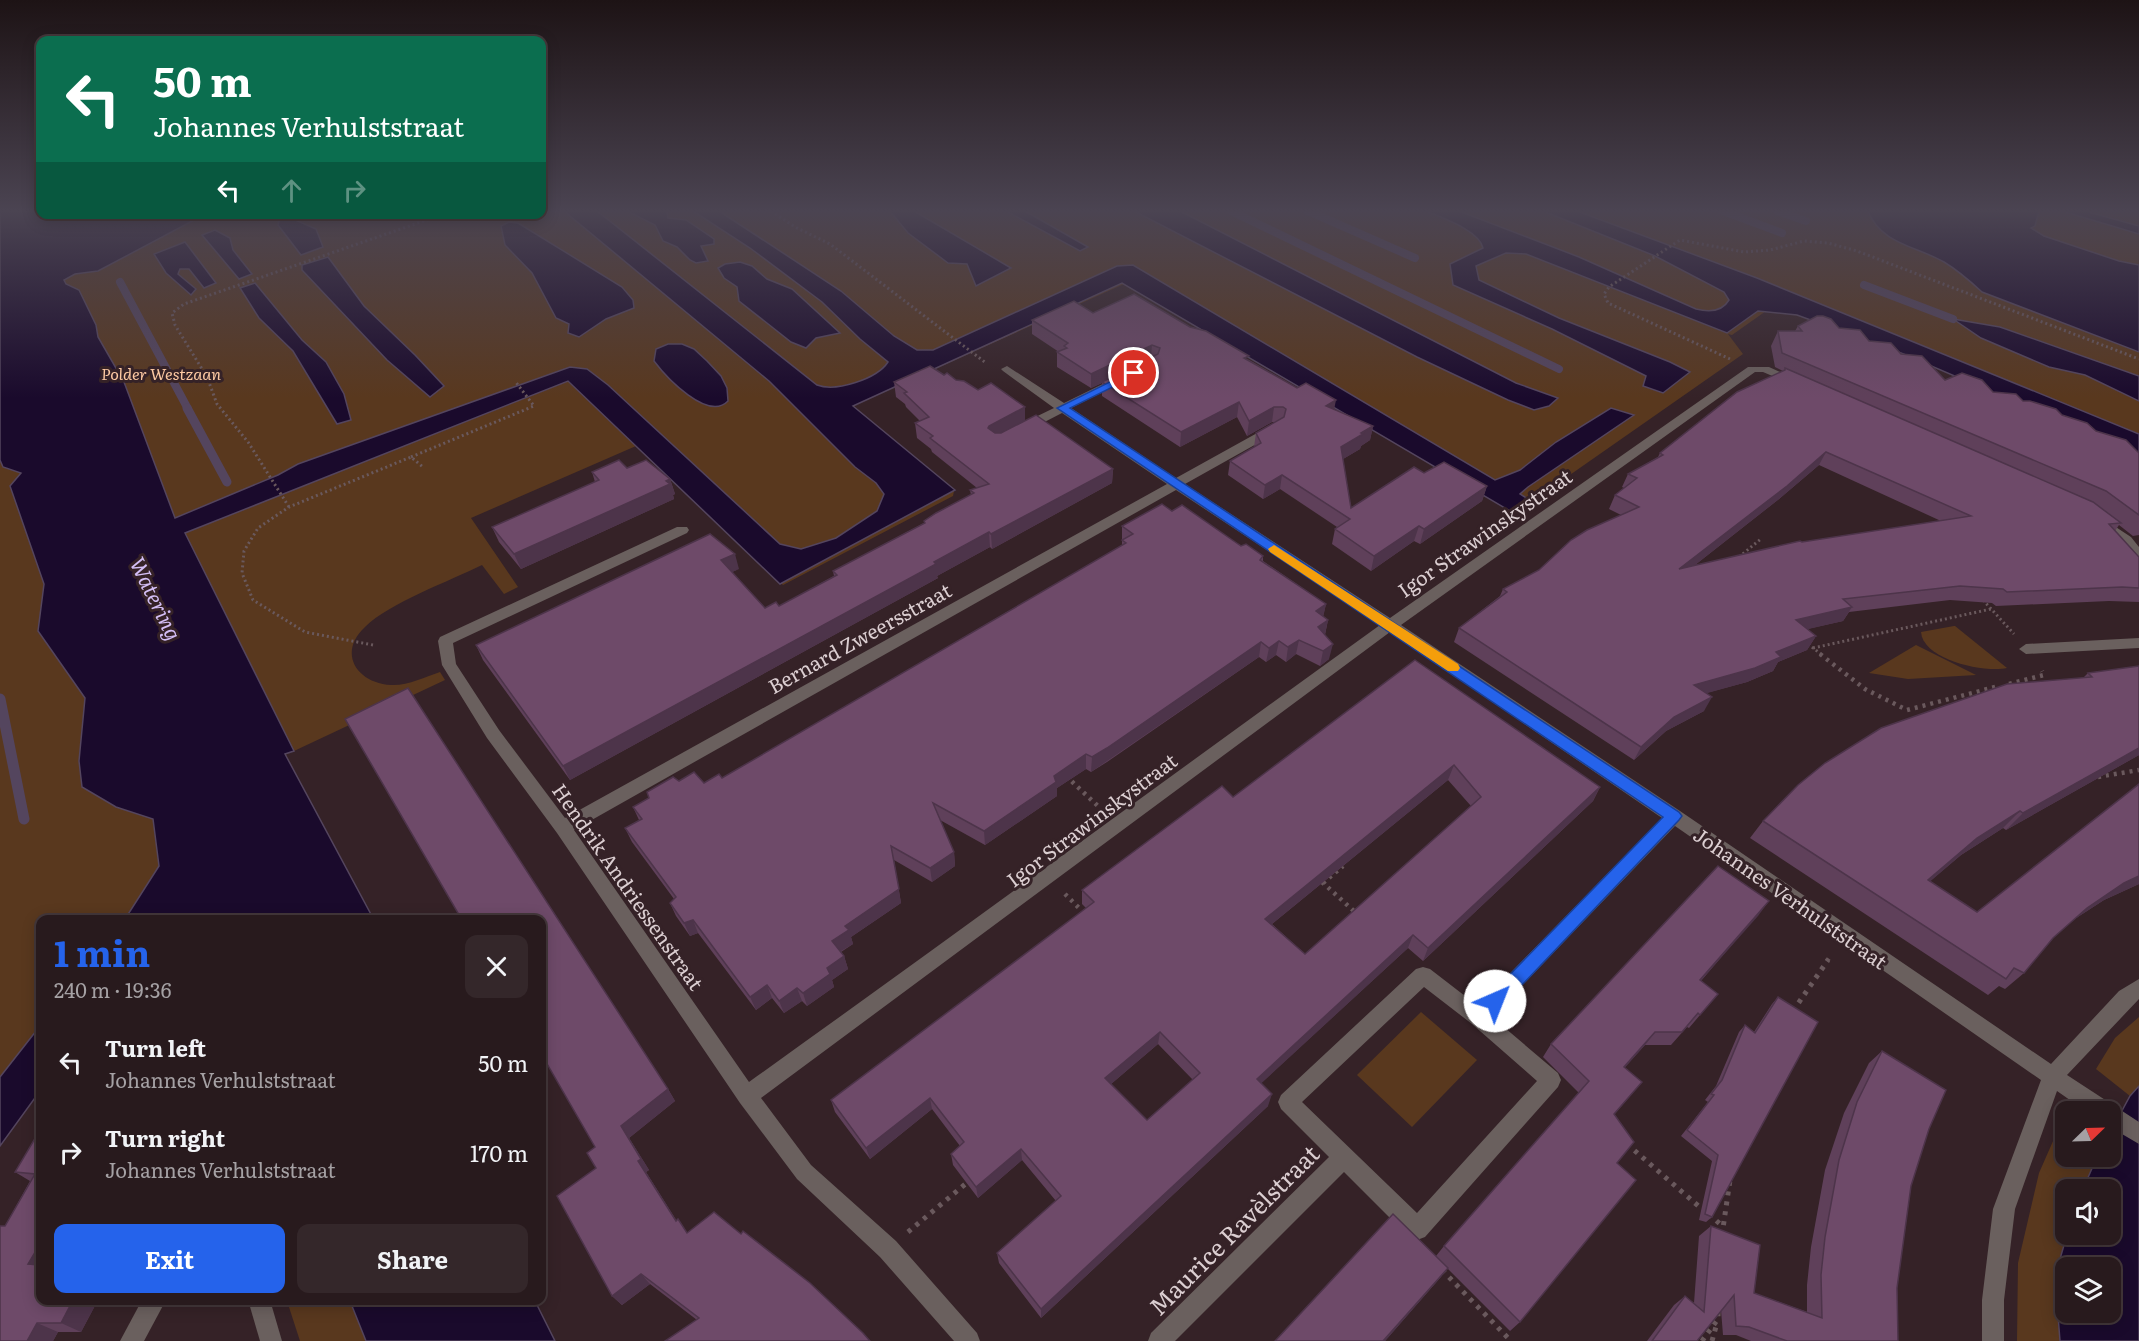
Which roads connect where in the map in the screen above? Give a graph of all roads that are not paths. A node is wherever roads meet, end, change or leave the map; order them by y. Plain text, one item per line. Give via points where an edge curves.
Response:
1 (1007, 369) dead end
2 (1132, 374) edge
3 (1811, 389) edge
4 (1062, 408) junction
5 (1277, 427) edge
6 (1015, 433) edge
7 (1176, 486) junction
8 (2088, 511) edge
9 (682, 531) dead end
10 (2139, 556) edge
11 (1390, 624) junction
12 (2139, 643) edge
13 (2026, 649) road end
14 (1674, 816) junction
15 (562, 828) junction
16 (2139, 988) edge
17 (1479, 1018) junction
18 (2052, 1077) junction
19 (747, 1096) junction
20 (2089, 1101) edge
21 (2121, 1122) edge
22 (2139, 1134) edge
23 (1345, 1156) junction
24 (152, 1305) edge
25 (260, 1305) edge
26 (131, 1341) edge
27 (271, 1341) edge
28 (969, 1341) edge
29 (1159, 1341) edge
30 (1993, 1341) edge

1 - 4 street, Johannes Verhulststraat
2 - 4 street
3 - 11 street, Igor Strawinskystraat via 1765,369 1752,369
4 - 6 street
4 - 7 street, Johannes Verhulststraat
5 - 7 street
7 - 11 street, Johannes Verhulststraat
7 - 15 street, Bernard Zweersstraat
8 - 10 street via 2126,540
9 - 15 street, Hendrik Andriessenstraat via 445,641 449,665 493,734
11 - 14 street, Johannes Verhulststraat
11 - 19 street, Igor Strawinskystraat
12 - 13 street
14 - 17 street
14 - 18 street, Johannes Verhulststraat
15 - 19 street, Hendrik Andriessenstraat
16 - 18 street via 2126,996
17 - 23 street, Maurice Ravèlstraat via 1423,975 1288,1102
17 - 23 street, Maurice Ravèlstraat via 1551,1080 1417,1229
18 - 20 street, Johannes Verhulststraat
18 - 30 street via 2004,1209 1993,1300
19 - 28 street, Hendrik Andriessenstraat via 804,1172 888,1249
21 - 22 street, Johannes Verhulststraat
23 - 29 street, Maurice Ravèlstraat
24 - 26 street
25 - 27 street

